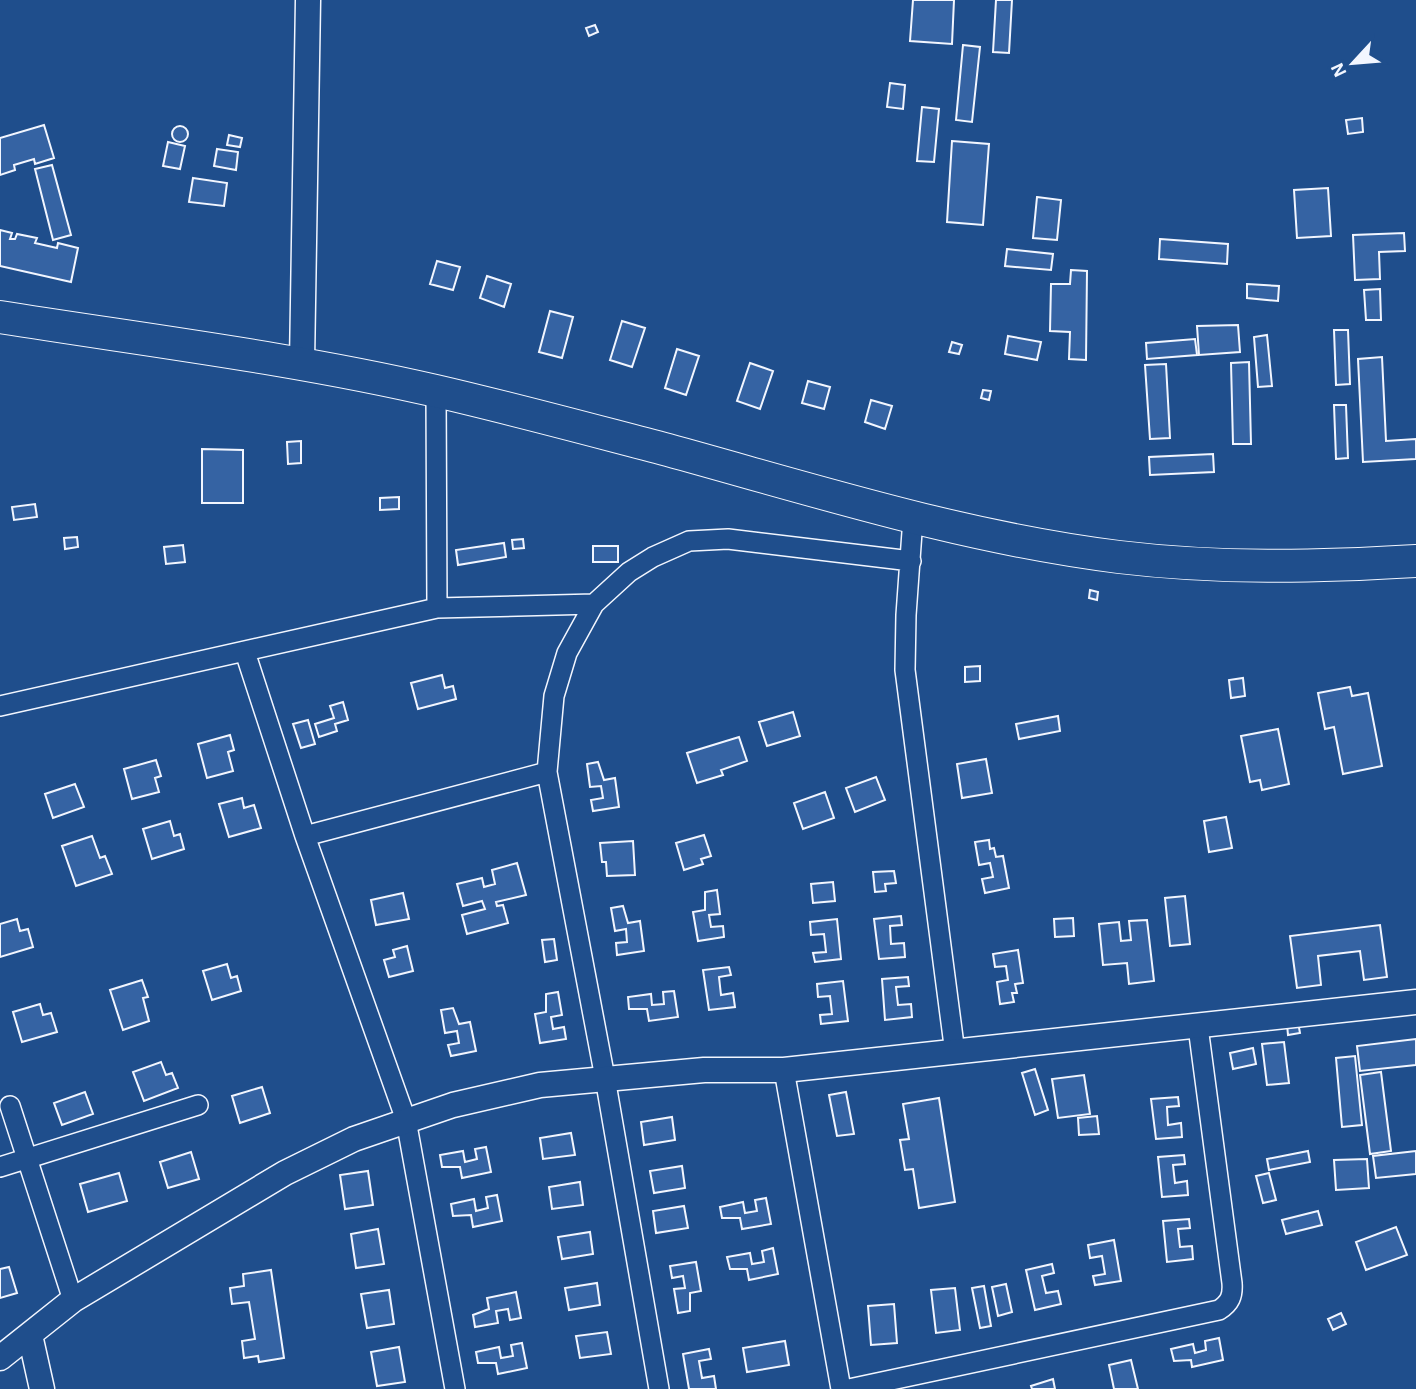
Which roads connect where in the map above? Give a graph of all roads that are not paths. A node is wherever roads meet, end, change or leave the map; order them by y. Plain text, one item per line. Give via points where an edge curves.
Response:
1 (307, 0) edge
2 (0, 317) edge
3 (302, 363) junction
4 (436, 391) junction
5 (913, 518) junction
6 (911, 561) junction
7 (1416, 561) edge
8 (594, 604) junction
9 (437, 608) junction
10 (245, 652) junction
11 (0, 706) edge
12 (547, 772) junction
13 (305, 836) junction
14 (1416, 1002) edge
15 (1198, 1027) junction
16 (955, 1053) junction
17 (784, 1070) junction
18 (605, 1079) junction
19 (10, 1105) dead end
20 (198, 1105) dead end
21 (407, 1120) junction
22 (27, 1159) junction
23 (0, 1167) edge
24 (73, 1300) junction
25 (30, 1335) junction
26 (0, 1358) edge
27 (42, 1389) edge
28 (455, 1389) edge
29 (659, 1389) edge
30 (841, 1389) edge
31 (849, 1389) edge

1 - 3 street
2 - 3 main road
3 - 4 main road
4 - 5 main road
4 - 9 street
5 - 6 street
5 - 7 main road via 1076,551 1212,565
6 - 8 street via 728,539 690,541 629,572
6 - 16 street via 905,670
8 - 9 street
8 - 12 street via 567,653 554,696
9 - 10 street
10 - 11 street
10 - 13 street
12 - 13 street
12 - 18 street
13 - 21 street
14 - 15 street
15 - 16 street
15 - 31 street via 1232,1283 1233,1293 1226,1305
16 - 17 street
17 - 18 street via 704,1070
17 - 30 street
18 - 21 street via 540,1085
18 - 29 street
19 - 22 street
20 - 22 street
21 - 24 street via 354,1139 285,1173
21 - 28 street
22 - 23 street
22 - 24 street
24 - 25 street
25 - 26 street
25 - 27 street

